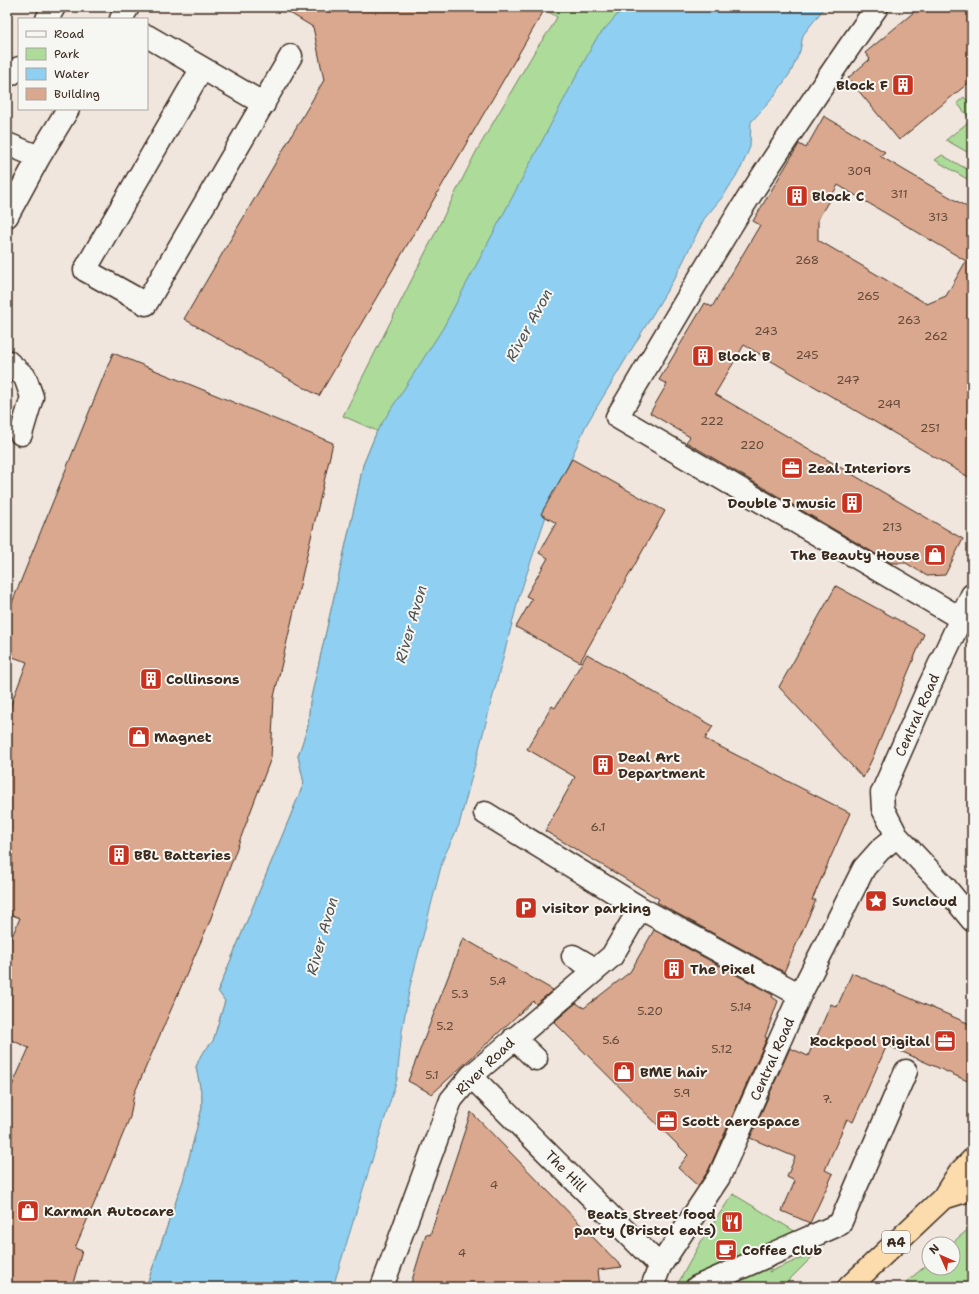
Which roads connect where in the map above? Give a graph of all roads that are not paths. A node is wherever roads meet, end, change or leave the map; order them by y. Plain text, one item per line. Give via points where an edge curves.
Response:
1 (54, 7) edge
2 (128, 7) edge
3 (877, 7) edge
4 (48, 18) edge
5 (122, 18) edge
6 (148, 37) edge
7 (291, 56) dead end
8 (202, 68) junction
9 (18, 69) edge
10 (7, 75) edge
11 (264, 104) junction
12 (67, 110) edge
13 (7, 144) edge
14 (39, 157) junction
15 (7, 216) edge
16 (7, 361) edge
17 (21, 434) dead end
18 (972, 595) edge
19 (960, 618) junction
20 (485, 813) dead end
21 (897, 836) junction
22 (640, 908) junction
23 (972, 920) edge
24 (573, 956) dead end
25 (595, 969) junction
26 (800, 995) junction
27 (514, 1038) junction
28 (536, 1060) dead end
29 (906, 1071) dead end
30 (471, 1076) junction
31 (972, 1160) edge
32 (972, 1189) edge
33 (943, 1198) junction
34 (660, 1266) junction
35 (382, 1287) edge
36 (652, 1287) edge
37 (697, 1287) edge
38 (849, 1287) edge

1 - 4 street
2 - 5 street
3 - 19 street via 740,211 617,417
6 - 8 street
7 - 11 street
8 - 11 street
8 - 11 street via 85,270 146,304
9 - 10 street
12 - 14 street
13 - 14 street
14 - 15 street
16 - 17 street via 25,377 32,397
18 - 19 street, Central Road
19 - 21 street, Central Road via 882,794 884,809
20 - 22 street
21 - 23 street, Central Road
21 - 26 street, Central Road via 864,868 848,918
22 - 25 street, River Road via 612,956
22 - 26 street
24 - 25 street
25 - 27 street, River Road
26 - 34 street, Central Road via 719,1177
27 - 28 street
27 - 30 street, River Road
29 - 37 street via 840,1224
30 - 34 street, The Hill
30 - 35 street, River Road via 451,1100
31 - 33 highway, A4
32 - 33 highway, A4
33 - 38 highway, A4
34 - 36 street, Central Road

